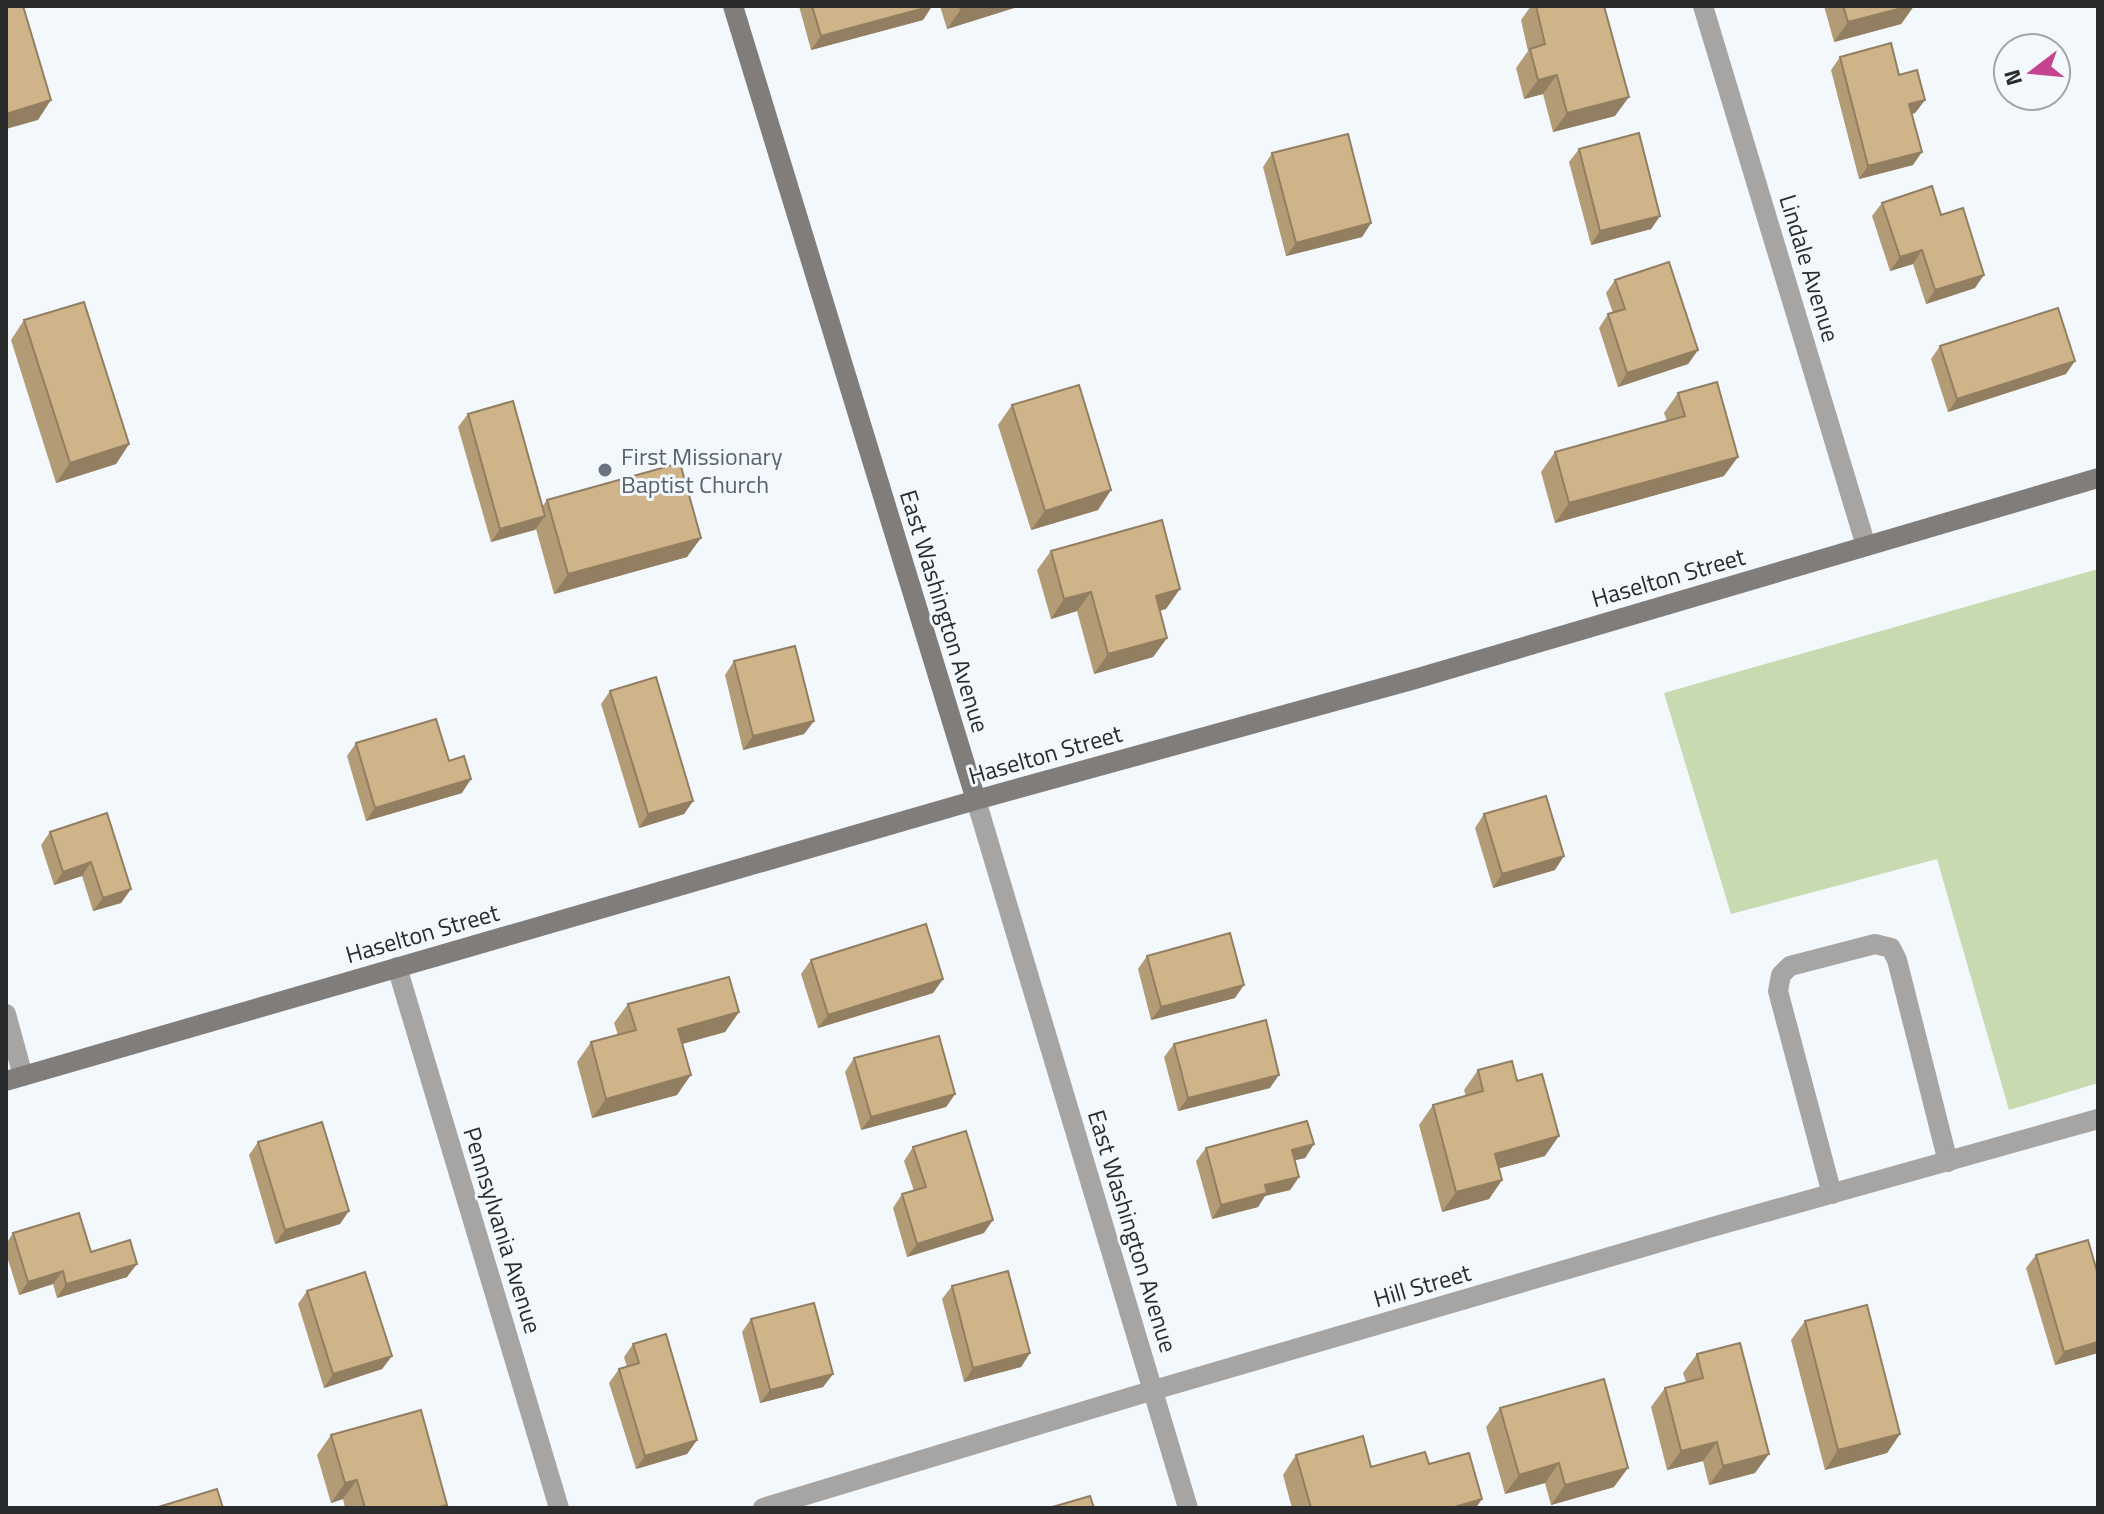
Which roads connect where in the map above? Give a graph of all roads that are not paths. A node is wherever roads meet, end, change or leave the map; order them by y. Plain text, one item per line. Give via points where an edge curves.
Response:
1 (733, 6) edge
2 (1703, 6) edge
3 (2098, 478) edge
4 (1866, 546) junction
5 (976, 800) junction
6 (397, 967) junction
7 (6, 1014) edge
8 (15, 1079) edge
9 (2098, 1119) edge
10 (1948, 1162) junction
11 (1832, 1194) junction
12 (1154, 1390) junction
13 (559, 1508) edge
14 (763, 1508) edge
15 (1188, 1508) edge

1 - 5 street, East Washington Avenue
2 - 4 street, Lindale Avenue
3 - 4 street, Haselton Street
4 - 5 street, Haselton Street via 1415,679
5 - 6 street, Haselton Street
5 - 12 street, East Washington Avenue
6 - 8 street, Haselton Street
6 - 13 street, Pennsylvania Avenue
7 - 8 street
9 - 10 street, Hill Street
10 - 11 street, Hill Street
10 - 11 street via 1891,948 1875,944 1790,966 1781,975 1778,991
11 - 12 street, Hill Street
12 - 14 street, Hill Street
12 - 15 street, East Washington Avenue

